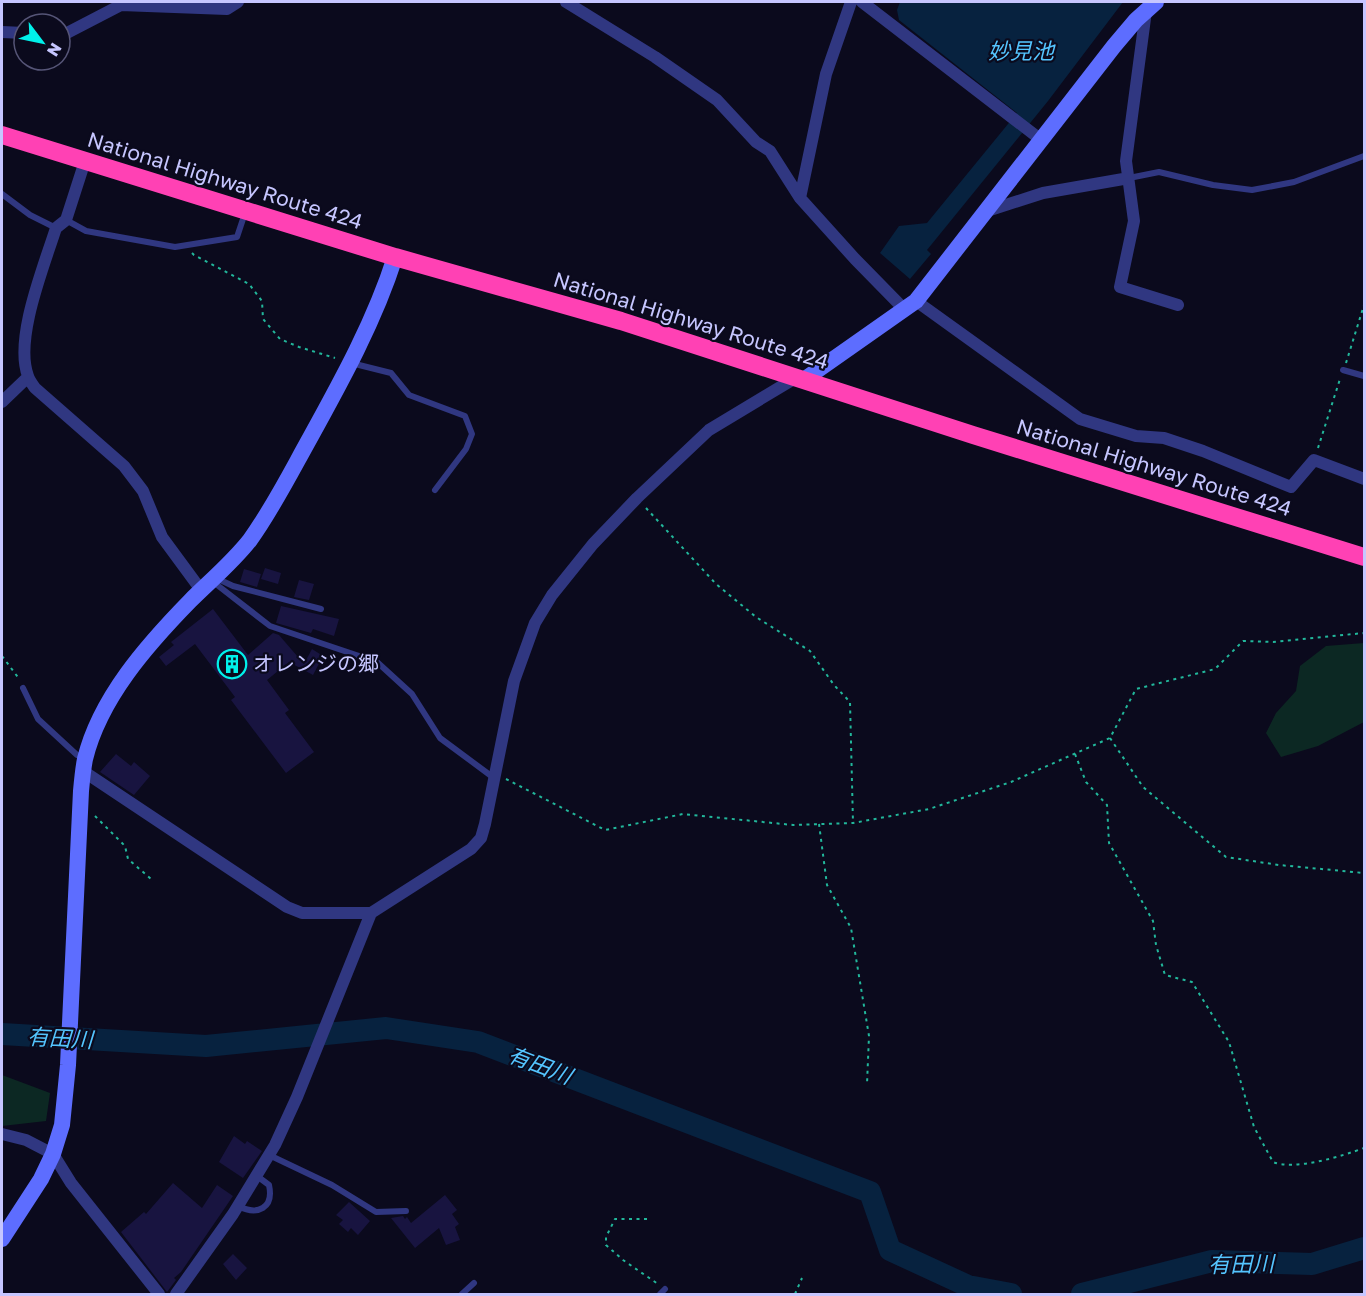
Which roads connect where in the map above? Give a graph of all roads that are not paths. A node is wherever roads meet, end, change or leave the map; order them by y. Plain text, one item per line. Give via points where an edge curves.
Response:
1 (238, 2) edge
2 (566, 2) edge
3 (851, 2) edge
4 (862, 2) edge
5 (1151, 6) edge
6 (72, 30) edge
7 (2, 135) edge
8 (1040, 139) junction
9 (1365, 156) edge
10 (85, 161) junction
11 (1129, 178) junction
12 (2, 194) edge
13 (800, 198) junction
14 (246, 210) junction
15 (984, 212) junction
16 (61, 224) junction
17 (395, 257) junction
18 (910, 305) junction
19 (1178, 305) dead end
20 (351, 362) junction
21 (1343, 370) road end
22 (28, 376) junction
23 (1365, 376) edge
24 (801, 378) junction
25 (2, 402) edge
26 (1365, 479) edge
27 (435, 490) dead end
28 (1365, 556) edge
29 (210, 583) junction
30 (321, 609) dead end
31 (23, 688) road end
32 (84, 765) junction
33 (494, 778) junction
34 (371, 913) junction
35 (2, 1134) edge
36 (53, 1154) junction
37 (268, 1155) junction
38 (256, 1175) junction
39 (238, 1205) junction
40 (406, 1211) dead end
41 (2, 1239) edge
42 (474, 1283) dead end
43 (159, 1294) edge
44 (176, 1294) edge
45 (462, 1294) edge

1 - 6 street via 227,9 121,5
2 - 13 street via 717,100 756,142 770,151
3 - 13 street via 826,74
4 - 8 street
5 - 8 street
5 - 11 street via 1126,161
7 - 10 highway, National Highway Route 424
8 - 15 street
9 - 11 lane via 1294,182 1252,190 1160,172
10 - 14 highway, National Highway Route 424
10 - 16 street
11 - 15 street via 1043,194
11 - 19 street via 1134,221 1120,287
12 - 16 lane via 30,215
13 - 18 street via 855,259
14 - 16 lane via 237,237 174,247
14 - 17 highway, National Highway Route 424
15 - 18 street
16 - 22 street via 26,327
17 - 20 street
17 - 24 highway, National Highway Route 424 via 621,321
18 - 24 street
18 - 26 street via 1080,419 1136,436 1164,438 1292,487 1314,460
20 - 27 lane via 391,373 409,395 465,416 472,434 469,442
20 - 29 street via 263,520 235,558
21 - 23 lane
22 - 25 street
22 - 29 street via 35,388 124,466 143,491 162,537
24 - 28 highway, National Highway Route 424
24 - 33 street via 709,430 593,544 552,595 535,623 514,681
29 - 30 lane
29 - 32 street via 131,669 103,712
29 - 33 lane via 270,626 377,662 412,694 440,738
31 - 32 lane via 38,719
32 - 34 street via 287,907 302,913
32 - 36 street via 68,1065 62,1125
33 - 34 street via 481,838 471,849
34 - 37 street via 297,1097
35 - 36 street via 26,1140
36 - 41 street
36 - 43 street via 71,1183
37 - 38 street
37 - 40 lane via 332,1185 376,1212
38 - 39 street
38 - 39 lane via 269,1185 271,1194 264,1208 256,1212
39 - 44 street
42 - 45 lane

